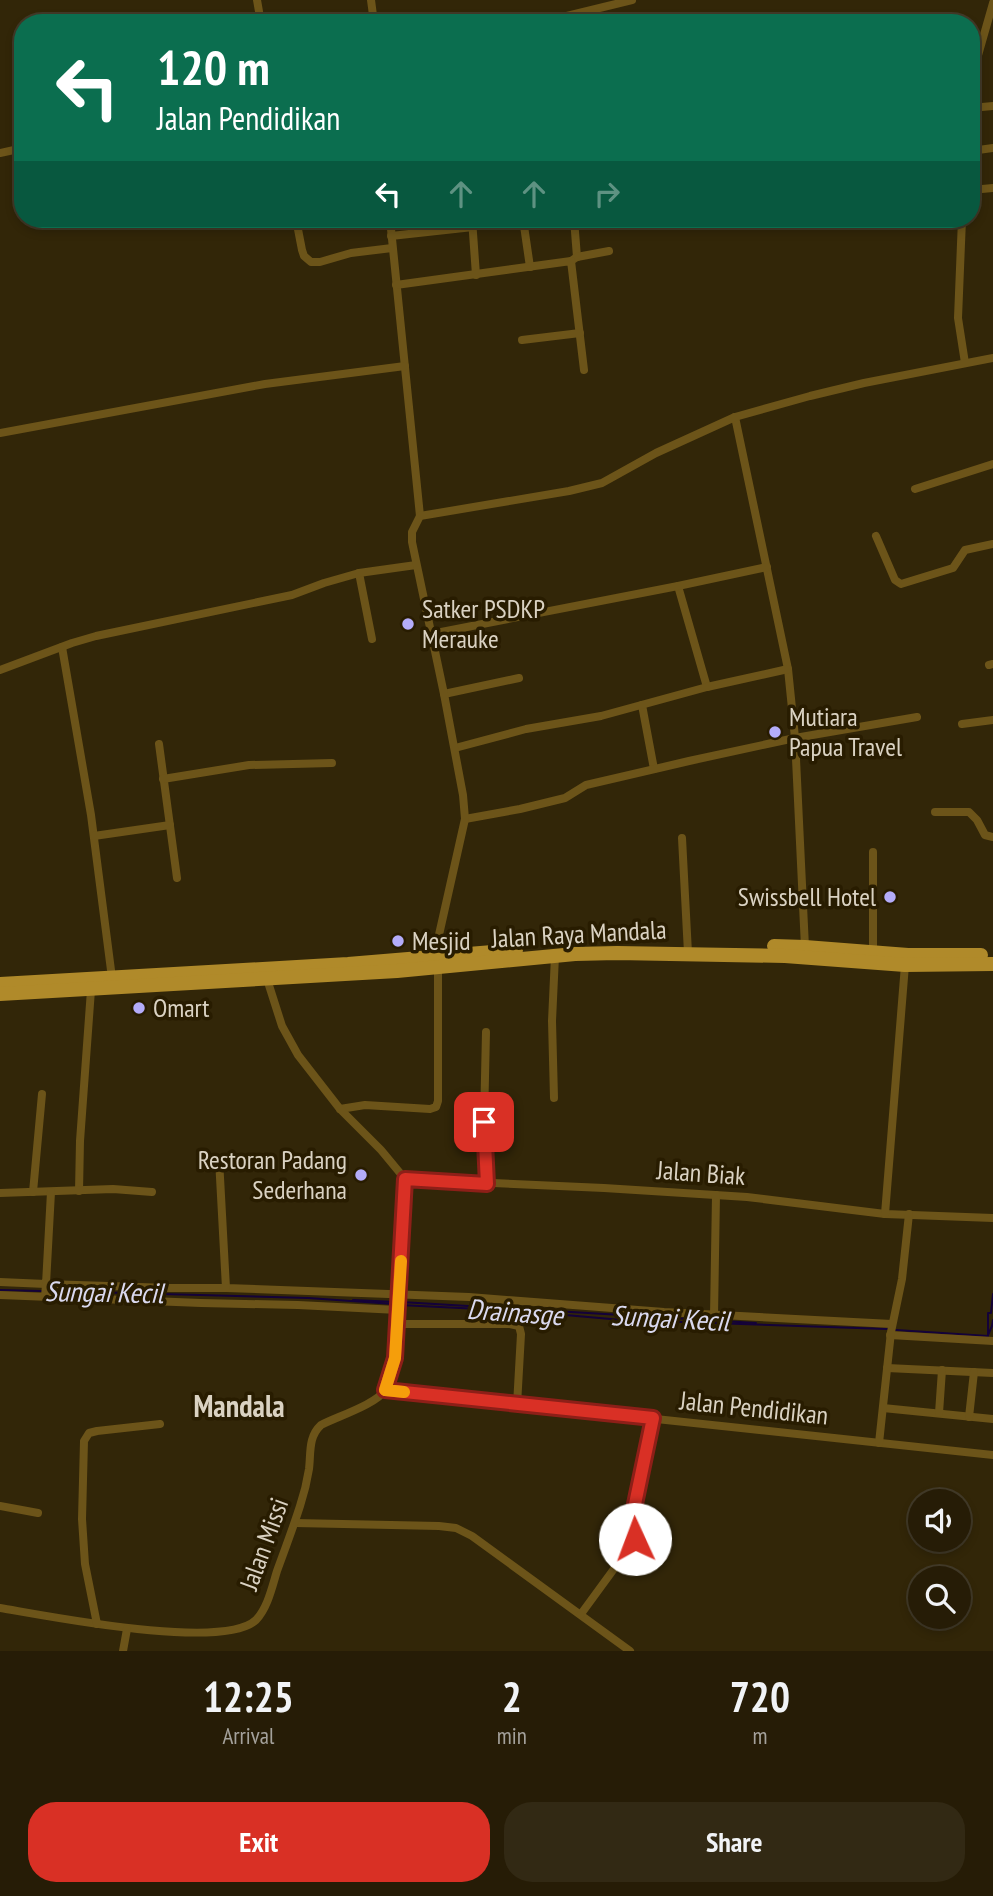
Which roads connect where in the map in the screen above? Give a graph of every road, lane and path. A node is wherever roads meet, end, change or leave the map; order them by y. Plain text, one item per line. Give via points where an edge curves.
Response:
1 (632, 0) edge
2 (993, 3) edge
3 (575, 14) edge
4 (991, 15) edge
5 (980, 49) edge
6 (298, 228) edge
7 (391, 228) edge
8 (441, 228) edge
9 (472, 228) edge
10 (524, 228) edge
11 (574, 228) edge
12 (962, 228) edge
13 (391, 236) junction
14 (392, 248) junction
15 (609, 251) dead end
16 (574, 259) junction
17 (530, 267) junction
18 (476, 275) junction
19 (396, 285) junction
20 (580, 333) junction
21 (522, 340) dead end
22 (993, 358) edge
23 (965, 363) junction
24 (405, 366) junction
25 (584, 370) dead end
26 (735, 418) junction
27 (0, 433) edge
28 (993, 464) edge
29 (915, 489) dead end
30 (420, 516) junction
31 (876, 536) dead end
32 (993, 544) edge
33 (416, 565) junction
34 (767, 567) junction
35 (359, 573) junction
36 (678, 586) junction
37 (431, 634) junction
38 (372, 639) dead end
39 (62, 647) junction
40 (788, 669) junction
41 (0, 670) edge
42 (519, 678) dead end
43 (707, 687) junction
44 (444, 694) junction
45 (642, 705) junction
46 (917, 717) dead end
47 (993, 720) edge
48 (962, 723) dead end
49 (795, 738) junction
50 (159, 744) dead end
51 (455, 748) junction
52 (332, 763) dead end
53 (654, 769) junction
54 (163, 779) junction
55 (934, 812) dead end
56 (465, 820) junction
57 (170, 825) junction
58 (94, 836) junction
59 (993, 837) edge
60 (682, 838) dead end
61 (873, 852) dead end
62 (177, 878) dead end
63 (805, 947) junction
64 (688, 949) junction
65 (873, 953) junction
66 (993, 955) edge
67 (555, 956) junction
68 (436, 962) junction
69 (993, 964) edge
70 (905, 965) junction
71 (112, 978) junction
72 (267, 979) junction
73 (0, 984) edge
74 (74, 986) junction
75 (91, 990) junction
76 (0, 994) edge
77 (486, 1032) dead end
78 (42, 1094) dead end
79 (554, 1098) dead end
80 (340, 1109) junction
81 (219, 1159) dead end
82 (405, 1179) junction
83 (487, 1184) junction
84 (79, 1191) junction
85 (33, 1192) junction
86 (51, 1192) junction
87 (152, 1192) dead end
88 (0, 1193) edge
89 (716, 1195) junction
90 (885, 1214) junction
91 (909, 1214) junction
92 (993, 1218) edge
93 (0, 1282) edge
94 (226, 1288) junction
95 (46, 1291) junction
96 (0, 1295) edge
97 (399, 1302) junction
98 (714, 1315) junction
99 (397, 1324) junction
100 (891, 1330) junction
101 (993, 1341) edge
102 (887, 1368) junction
103 (942, 1370) junction
104 (974, 1372) junction
105 (993, 1373) edge
106 (385, 1390) junction
107 (517, 1405) junction
108 (883, 1408) junction
109 (939, 1413) junction
110 (969, 1417) junction
111 (653, 1418) junction
112 (993, 1419) edge
113 (160, 1424) dead end
114 (879, 1443) junction
115 (993, 1455) edge
116 (0, 1506) edge
117 (38, 1513) dead end
118 (295, 1523) junction
119 (0, 1608) edge
120 (581, 1614) junction
121 (97, 1624) junction
122 (127, 1629) junction
123 (123, 1651) edge
124 (630, 1651) edge

1 - 3 street
2 - 4 street
4 - 5 street
6 - 14 street via 304,256 311,261
7 - 13 street
8 - 13 street
9 - 18 street
10 - 17 street
11 - 16 street
12 - 23 street via 958,318
13 - 14 street
14 - 19 street
15 - 16 street
16 - 17 street
16 - 20 street
17 - 18 street
18 - 19 street
19 - 24 street
20 - 21 street
20 - 25 street
22 - 23 street
23 - 26 street via 810,396
24 - 27 street via 265,384
24 - 30 street
26 - 30 street via 602,483
26 - 34 street
28 - 29 street
30 - 33 street via 411,536
31 - 32 street via 896,582 901,584 953,568 965,550
33 - 35 street
33 - 37 street
34 - 36 street
34 - 40 street
35 - 38 street
35 - 39 street via 292,595
36 - 37 street
36 - 43 street
37 - 44 street
39 - 41 street
39 - 58 street
40 - 43 street
40 - 49 street
42 - 44 street
43 - 45 street
44 - 51 street
45 - 51 street
45 - 53 street
46 - 49 street
47 - 48 street
49 - 53 street
49 - 63 street
50 - 54 street
51 - 56 street
52 - 54 street via 249,765
53 - 56 street via 586,785 565,798
54 - 57 street
55 - 59 street via 969,812 985,835
56 - 68 street
57 - 58 street
57 - 62 street
58 - 71 street
60 - 64 street
61 - 65 street
63 - 64 highway, Jalan Raya Mandala
63 - 65 highway, Jalan Raya Mandala
64 - 67 highway, Jalan Raya Mandala
64 - 68 highway, Jalan Raya Mandala via 571,945
64 - 70 highway, Jalan Raya Mandala
65 - 66 highway, Jalan Raya Mandala
67 - 68 highway, Jalan Raya Mandala
67 - 79 street
68 - 71 highway, Jalan Raya Mandala
68 - 72 highway, Jalan Raya Mandala via 397,971
68 - 80 street via 436,1107
69 - 70 highway, Jalan Raya Mandala
70 - 90 street
71 - 74 highway, Jalan Raya Mandala
72 - 75 highway, Jalan Raya Mandala
72 - 80 street via 287,1038
73 - 74 highway, Jalan Raya Mandala
74 - 75 highway, Jalan Raya Mandala
74 - 76 highway, Jalan Raya Mandala
75 - 84 street
77 - 83 street
78 - 85 street
80 - 82 street
81 - 94 street
82 - 83 street, Jalan Biak
82 - 97 street
83 - 89 street, Jalan Biak
84 - 86 street
84 - 87 street
85 - 86 street
85 - 88 street
86 - 95 street
89 - 90 street, Jalan Biak
89 - 98 street
90 - 91 street, Jalan Biak
91 - 92 street, Jalan Biak
91 - 100 street
93 - 95 street
94 - 95 street
94 - 97 street
95 - 96 street
95 - 97 street via 298,1305
97 - 98 street via 469,1297
97 - 99 street
98 - 100 street
99 - 106 street via 394,1364
99 - 107 street via 519,1326
100 - 101 street
100 - 102 street
102 - 103 street
102 - 108 street
103 - 104 street
103 - 109 street
104 - 105 street
104 - 110 street
106 - 107 street, Jalan Pendidikan
106 - 118 street, Jalan Missi via 377,1399 315,1431 306,1489
107 - 111 street, Jalan Pendidikan
108 - 109 street
108 - 114 street
109 - 110 street
110 - 112 street
111 - 114 street, Jalan Pendidikan
111 - 120 street via 635,1504 638,1534
113 - 121 street via 97,1430 84,1441 85,1564
114 - 115 street, Jalan Pendidikan
116 - 117 street
118 - 120 street via 456,1528
118 - 122 street, Jalan Missi via 266,1602 252,1623 207,1635
119 - 121 street, Jalan Missi
120 - 124 street
121 - 122 street, Jalan Missi
122 - 123 street

